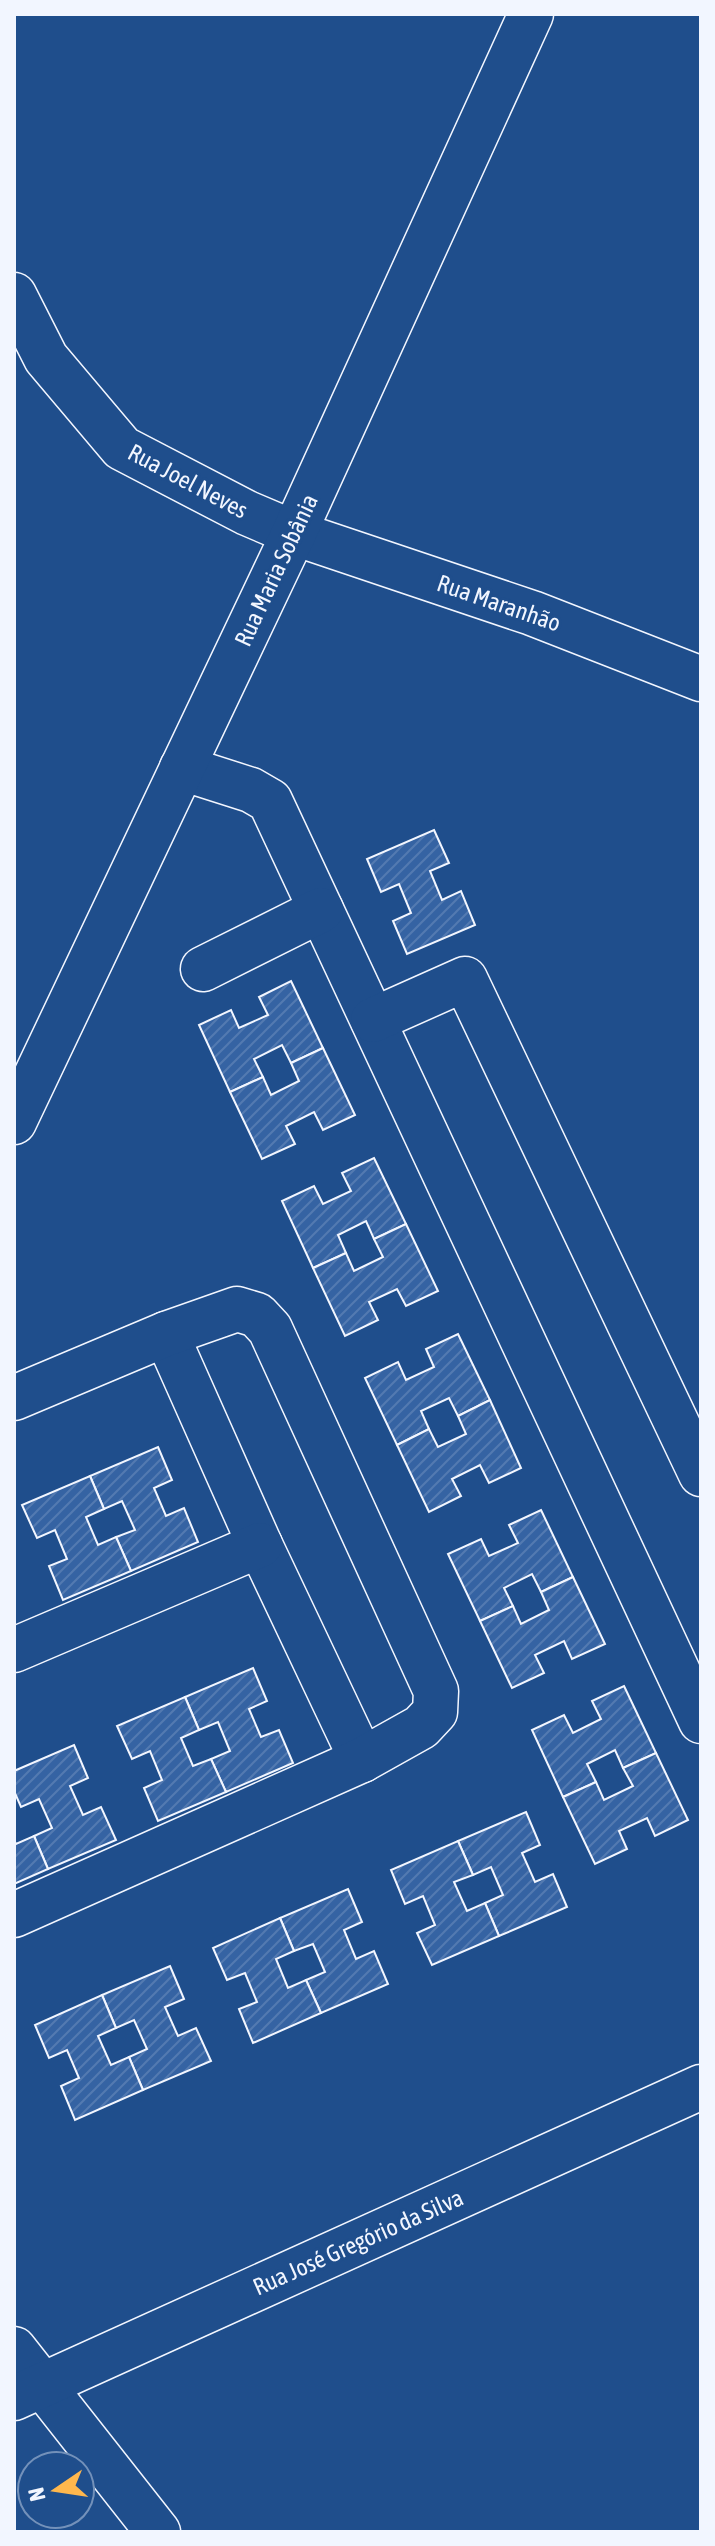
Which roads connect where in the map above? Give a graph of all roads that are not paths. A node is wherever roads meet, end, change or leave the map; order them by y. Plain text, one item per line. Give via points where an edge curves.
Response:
1 (531, 14) edge
2 (14, 295) edge
3 (294, 533) junction
4 (701, 679) edge
5 (182, 768) junction
6 (321, 910) junction
7 (203, 969) dead end
8 (373, 1020) junction
9 (14, 1122) edge
10 (166, 1334) junction
11 (14, 1398) edge
12 (701, 1474) edge
13 (260, 1545) junction
14 (14, 1650) edge
15 (701, 1721) edge
16 (362, 1760) junction
17 (14, 1915) edge
18 (701, 2087) edge
19 (14, 2349) edge
20 (28, 2392) edge
21 (158, 2532) edge

1 - 3 street, Rua Maria Sobânia
2 - 3 street, Rua Joel Neves via 46,358 122,448
3 - 4 street, Rua Maranhão via 532,613
3 - 5 street, Rua Maria Sobânia
5 - 6 street via 270,801
5 - 9 street, Rua Maria Sobânia
6 - 7 street
6 - 8 street
8 - 12 street via 465,979
8 - 15 street
10 - 11 street
10 - 13 street
10 - 16 street via 237,1309 257,1315 270,1329 436,1691 435,1712 421,1727
13 - 14 street
13 - 16 street
16 - 17 street
18 - 20 street, Rua José Gregório da Silva
19 - 20 street
20 - 21 street

